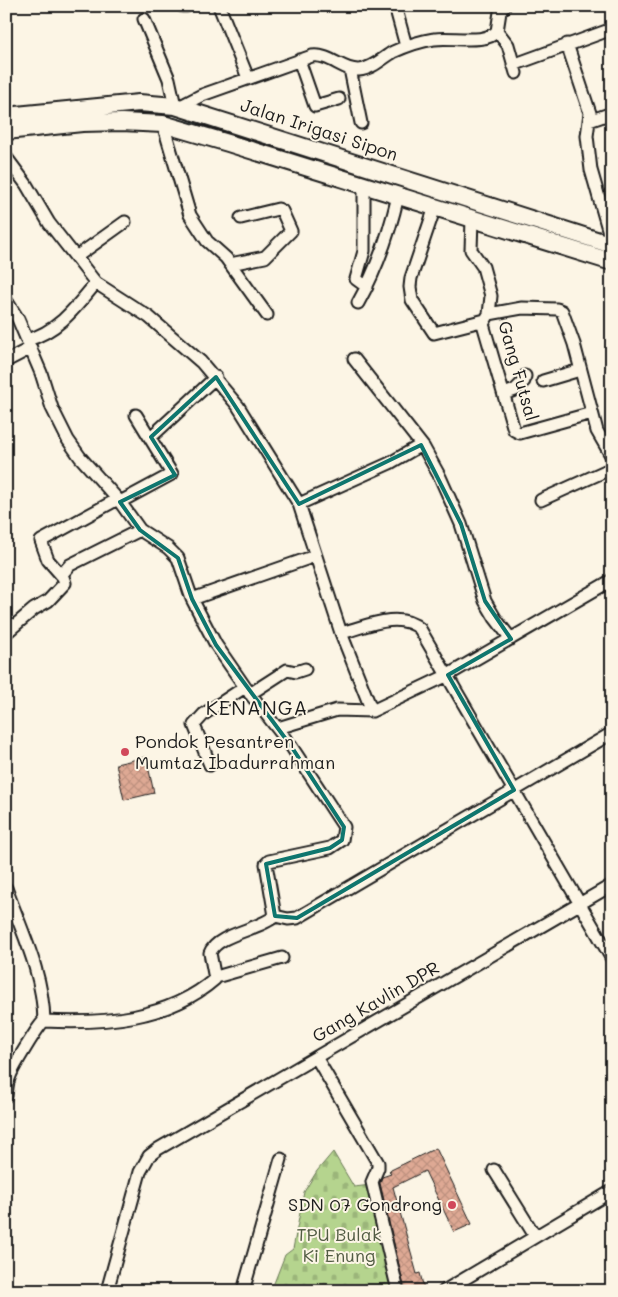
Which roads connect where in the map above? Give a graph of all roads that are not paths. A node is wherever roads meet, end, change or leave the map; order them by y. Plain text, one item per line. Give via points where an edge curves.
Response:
1 (182, 6) edge
2 (187, 6) edge
3 (219, 6) edge
4 (395, 6) edge
5 (505, 6) edge
6 (144, 19) dead end
7 (612, 29) edge
8 (497, 31) junction
9 (567, 44) junction
10 (406, 46) junction
11 (299, 60) junction
12 (350, 69) junction
13 (248, 78) junction
14 (339, 99) dead end
15 (177, 106) junction
16 (612, 114) edge
17 (154, 115) junction
18 (6, 116) edge
19 (589, 121) junction
20 (361, 123) dead end
21 (6, 131) edge
22 (6, 157) edge
23 (364, 186) junction
24 (398, 196) junction
25 (435, 208) junction
26 (242, 218) dead end
27 (472, 219) junction
28 (125, 222) dead end
29 (611, 245) edge
30 (76, 257) junction
31 (612, 262) edge
32 (230, 264) junction
33 (96, 283) junction
34 (367, 287) junction
35 (6, 300) edge
36 (358, 303) dead end
37 (267, 315) dead end
38 (487, 317) junction
39 (29, 344) junction
40 (354, 359) dead end
41 (6, 361) edge
42 (580, 370) junction
43 (525, 376) dead end
44 (216, 377) junction
45 (543, 381) dead end
46 (504, 394) junction
47 (592, 413) junction
48 (136, 415) dead end
49 (151, 437) junction
50 (421, 445) junction
51 (612, 457) edge
52 (612, 468) edge
53 (541, 500) dead end
54 (119, 501) junction
55 (298, 504) junction
56 (140, 530) junction
57 (316, 556) junction
58 (62, 576) junction
59 (612, 580) edge
60 (192, 599) junction
61 (9, 628) edge
62 (341, 633) junction
63 (511, 639) junction
64 (305, 670) dead end
65 (448, 675) junction
66 (248, 690) junction
67 (372, 711) junction
68 (278, 728) junction
69 (612, 733) edge
70 (210, 765) dead end
71 (514, 790) junction
72 (612, 885) edge
73 (6, 888) edge
74 (580, 903) junction
75 (275, 916) junction
76 (282, 958) dead end
77 (612, 959) edge
78 (216, 977) junction
79 (44, 1021) junction
80 (316, 1057) junction
81 (6, 1096) edge
82 (281, 1159) dead end
83 (494, 1170) dead end
84 (612, 1191) edge
85 (535, 1236) junction
86 (107, 1291) edge
87 (243, 1291) edge
88 (398, 1291) edge
89 (444, 1291) edge

1 - 2 street
3 - 13 street
4 - 10 street
5 - 8 street via 500,12
6 - 15 street
7 - 9 street
8 - 9 street via 508,45 514,69
8 - 10 street via 488,38 435,38
9 - 19 street via 590,113
10 - 12 street via 364,70
11 - 12 street via 320,55
11 - 13 street
11 - 14 street via 315,106
12 - 20 street
13 - 15 street
15 - 17 street, Jalan Irigasi Sipon
15 - 29 street, Jalan Irigasi Sipon
16 - 19 street
17 - 18 street, Jalan Irigasi Sipon via 59,110
17 - 21 street, Jalan Irigasi Sipon
17 - 23 street, Jalan Irigasi Sipon
17 - 32 street via 185,196 187,210 207,241
19 - 29 street via 587,136 591,170
22 - 30 street via 49,223
23 - 24 street, Jalan Irigasi Sipon
23 - 34 street via 364,251 356,279
24 - 25 street, Jalan Irigasi Sipon
24 - 34 street via 389,236
25 - 27 street, Jalan Irigasi Sipon
25 - 38 street via 411,278 412,300 434,333
26 - 32 street via 278,209 292,231 265,256
27 - 31 street, Jalan Irigasi Sipon
27 - 38 street, Gang Futsal via 471,250 484,267 491,296
28 - 30 street
30 - 33 street
32 - 37 street
33 - 39 street via 60,324
33 - 44 street via 150,317
34 - 36 street
35 - 39 street
38 - 42 street via 522,308 557,308 562,312
38 - 46 street, Gang Futsal via 483,324
39 - 41 street
39 - 54 street via 52,408 68,440
40 - 50 street
42 - 45 street
42 - 47 street
43 - 46 street via 516,390
44 - 49 street
44 - 55 street via 238,406
46 - 47 street, Gang Futsal via 516,432
47 - 51 street via 597,431
48 - 49 street
49 - 54 street via 172,474
50 - 55 street via 390,463
50 - 63 street via 461,524 485,601
52 - 53 street
54 - 56 street
54 - 58 street via 41,541 48,560
55 - 57 street
56 - 58 street via 73,562
56 - 60 street via 178,558
57 - 60 street
57 - 62 street
58 - 61 street via 64,583 48,601
59 - 63 street
60 - 66 street via 216,645
62 - 65 street via 390,620 412,622 428,640
62 - 67 street
63 - 65 street
64 - 66 street via 287,670
65 - 67 street
65 - 71 street
66 - 68 street
66 - 70 street via 204,714 194,726
67 - 68 street via 337,710
68 - 75 street via 330,802 344,832 342,840 330,848 266,864
69 - 71 street
71 - 74 street
71 - 75 street via 297,918
72 - 74 street, Gang Kavlin DPR
73 - 79 street via 34,958 44,1001
74 - 77 street
74 - 80 street, Gang Kavlin DPR
75 - 78 street via 265,924 212,947 210,953
76 - 78 street
78 - 79 street via 177,1004 142,1015 108,1021
79 - 81 street via 10,1076
80 - 86 street, Gang Kavlin DPR via 149,1156 140,1172
80 - 88 street via 378,1163 372,1182
82 - 87 street
83 - 85 street
84 - 85 street
85 - 89 street

